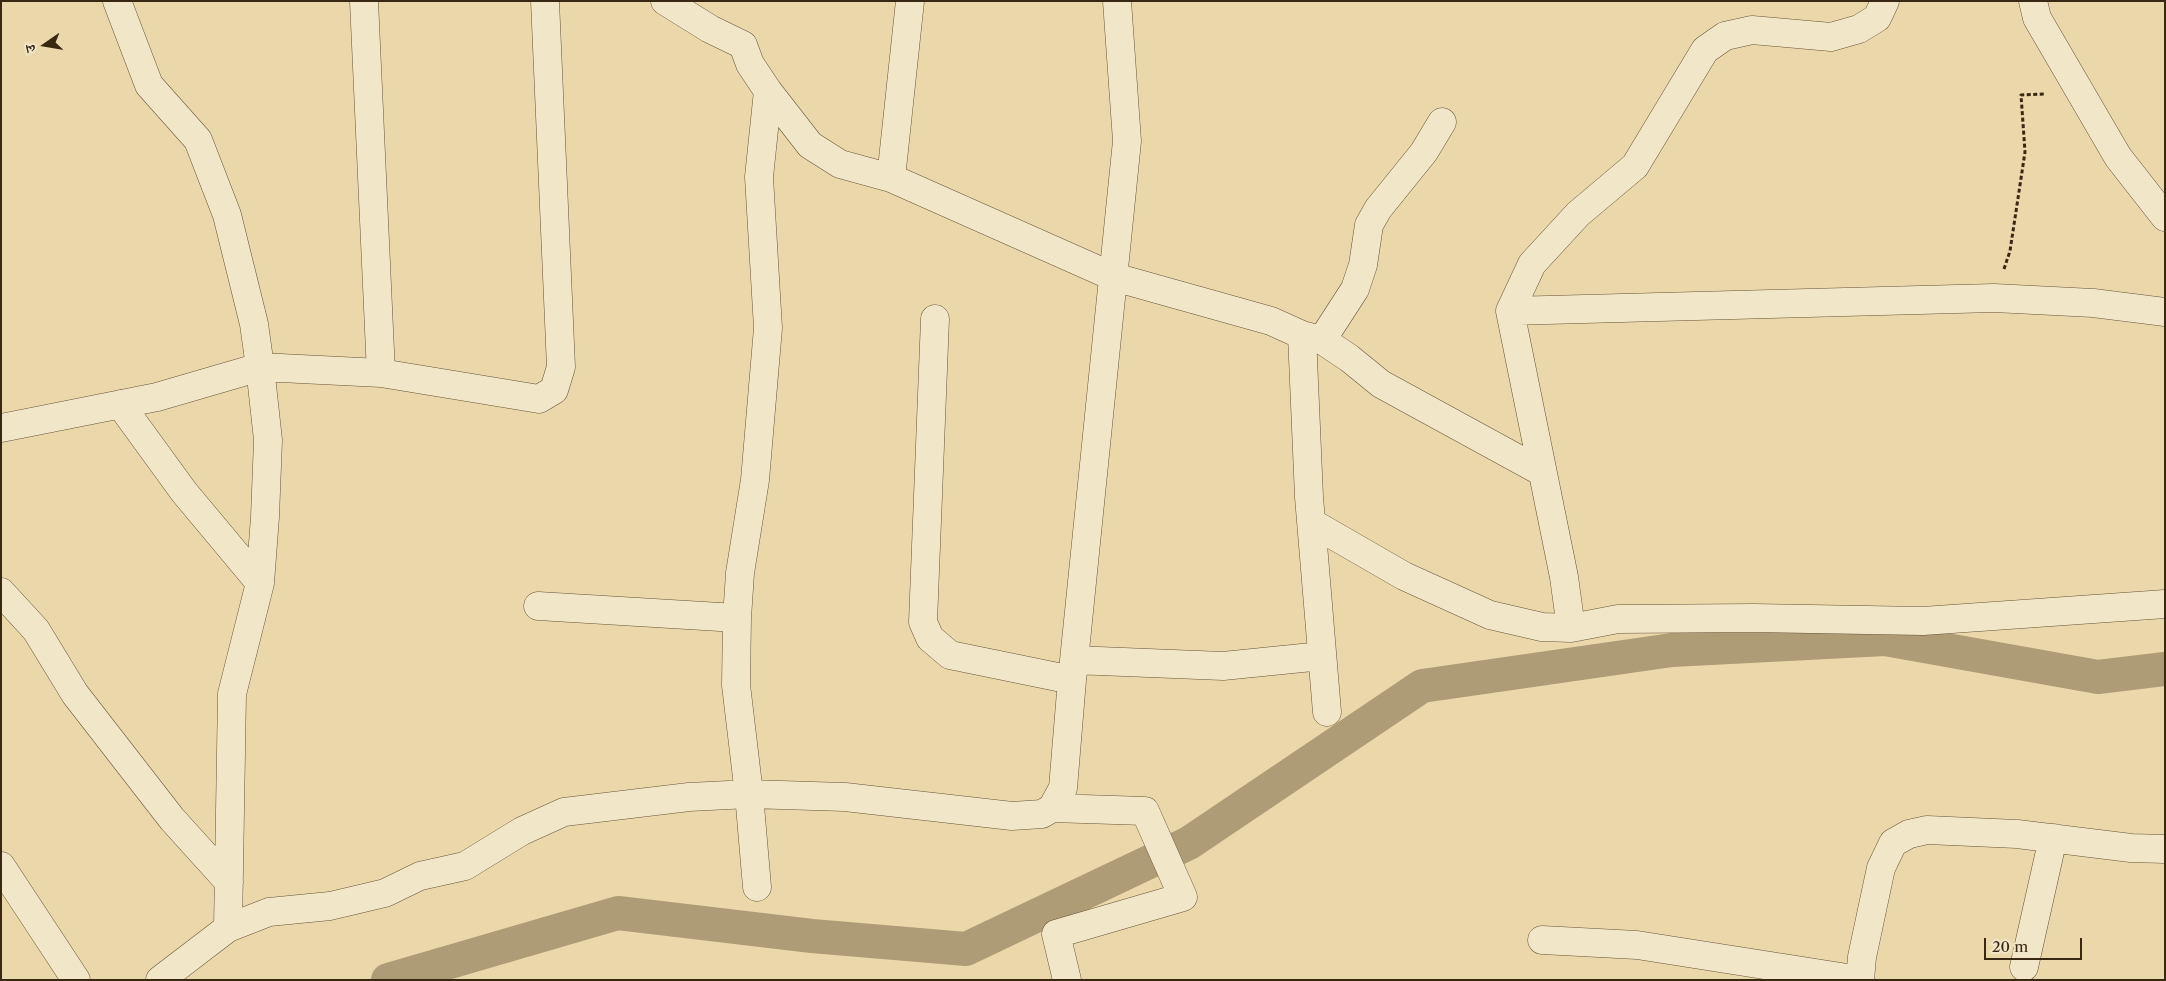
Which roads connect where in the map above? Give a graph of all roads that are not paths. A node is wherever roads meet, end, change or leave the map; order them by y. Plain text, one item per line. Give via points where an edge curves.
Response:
1 (364, 1) edge
2 (545, 1) edge
3 (665, 1) edge
4 (910, 1) edge
5 (1117, 1) edge
6 (1885, 1) edge
7 (2034, 1) edge
8 (124, 2) edge
9 (768, 91) junction
10 (1442, 122) dead end
11 (892, 178) junction
12 (2165, 217) edge
13 (1114, 277) junction
14 (1510, 311) junction
15 (2165, 312) edge
16 (935, 319) dead end
17 (1312, 338) junction
18 (260, 367) junction
19 (382, 373) junction
20 (120, 404) junction
21 (1, 428) edge
22 (1542, 472) junction
23 (1312, 523) junction
24 (260, 583) junction
25 (1, 592) edge
26 (2165, 604) edge
27 (538, 606) dead end
28 (737, 618) junction
29 (1571, 628) junction
30 (1322, 656) junction
31 (1073, 670) junction
32 (1327, 712) dead end
33 (749, 794) junction
34 (1052, 808) junction
35 (2053, 838) junction
36 (2165, 849) edge
37 (3, 875) edge
38 (229, 882) junction
39 (757, 887) dead end
40 (228, 928) junction
41 (1542, 940) dead end
42 (2024, 967) dead end
43 (76, 980) edge
44 (160, 980) edge
45 (1067, 980) edge
46 (1860, 980) edge

1 - 19 street
2 - 19 street via 561,367 554,390 539,399
3 - 9 street via 743,45 750,64
4 - 11 street
5 - 13 street via 1127,141
6 - 14 street via 1877,18 1859,29 1831,37 1752,30 1725,36 1705,50 1635,166 1578,214 1532,264
7 - 12 street via 2037,18 2118,157
8 - 18 street via 149,85 198,140 227,215 254,324
9 - 11 street via 810,145 840,164
9 - 28 street via 759,177 768,328 755,480 740,573
10 - 17 street via 1424,152 1369,225 1363,265 1355,289
11 - 13 street
13 - 17 street via 1271,321
13 - 31 street
14 - 15 street via 1994,298 2092,303
14 - 22 street
16 - 31 street via 923,622 930,638 950,655
17 - 22 street via 1349,358 1381,384
17 - 23 street
18 - 19 street
18 - 20 street via 157,397
18 - 24 street via 268,440
20 - 21 street
20 - 24 street via 184,492
22 - 29 street
23 - 29 street via 1404,576 1490,615 1542,626
23 - 30 street
24 - 38 street via 232,694
25 - 38 street via 36,630 75,694 172,819
26 - 29 street via 1923,621 1618,620
27 - 28 street
28 - 33 street via 736,684
30 - 31 street via 1223,666
30 - 32 street
31 - 34 street via 1063,788
33 - 34 street via 845,797 1012,816 1042,814
33 - 39 street
33 - 40 street via 669,799 564,812 522,831 465,866 420,876 384,893 330,906 269,912
34 - 45 street via 1145,811 1183,897 1056,934
35 - 36 street
35 - 42 street
35 - 46 street via 1927,830 1909,834 1893,843 1881,868
37 - 43 street
38 - 40 street
40 - 44 street
41 - 46 street via 1637,946

